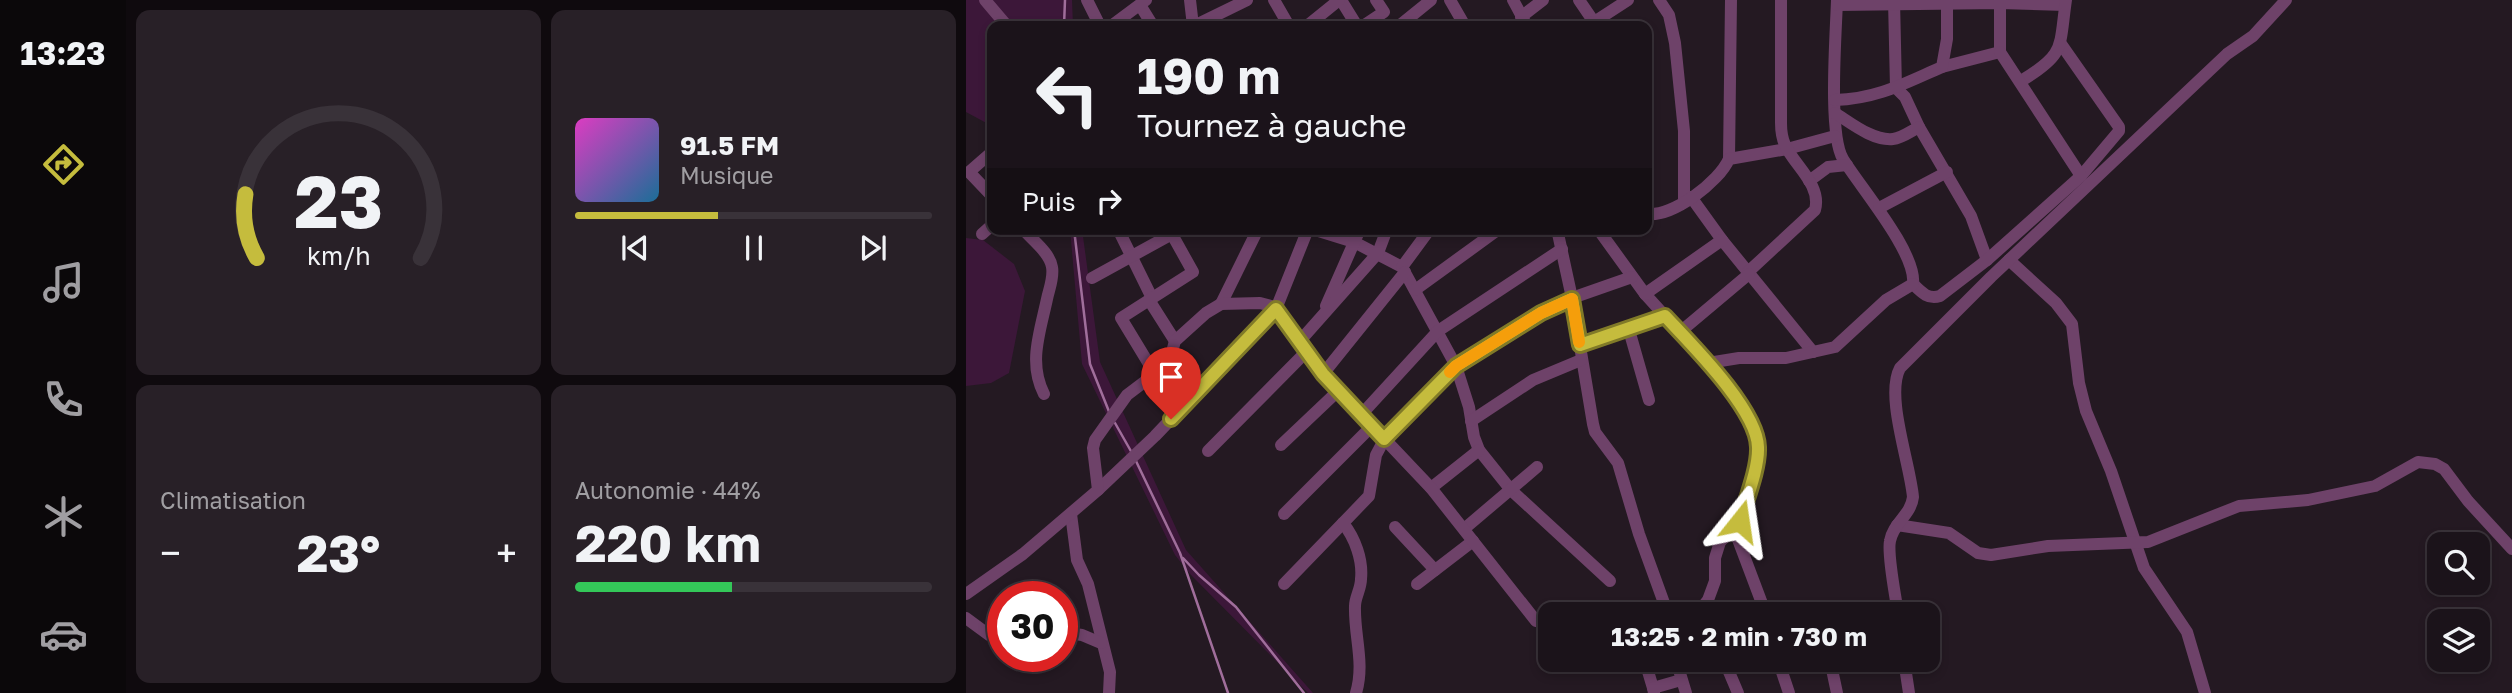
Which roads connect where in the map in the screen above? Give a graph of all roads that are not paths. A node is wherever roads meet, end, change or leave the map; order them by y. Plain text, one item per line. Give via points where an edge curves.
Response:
1 (985, 0) edge
2 (1087, 0) edge
3 (1190, 0) edge
4 (1247, 0) edge
5 (1274, 0) edge
6 (1340, 0) edge
7 (1376, 0) edge
8 (1431, 0) edge
9 (1450, 0) edge
10 (1513, 0) edge
11 (1543, 0) edge
12 (1579, 0) edge
13 (1628, 0) edge
14 (1658, 0) edge
15 (1731, 0) edge
16 (1781, 0) edge
17 (2286, 0) edge
18 (1143, 2) edge
19 (1894, 2) edge
20 (1947, 2) edge
21 (2000, 2) edge
22 (1837, 3) edge
23 (2065, 3) edge
24 (1384, 12) junction
25 (1003, 21) edge
26 (1098, 21) edge
27 (1118, 21) edge
28 (1151, 21) edge
29 (1193, 21) edge
30 (1204, 21) edge
31 (1286, 21) edge
32 (1313, 21) edge
33 (1354, 21) edge
34 (1370, 21) edge
35 (1392, 21) edge
36 (1404, 21) edge
37 (1462, 21) edge
38 (1524, 21) edge
39 (1525, 21) edge
40 (1590, 21) edge
41 (1596, 21) edge
42 (2061, 44) junction
43 (2000, 52) junction
44 (1942, 67) junction
45 (2021, 81) junction
46 (1896, 88) junction
47 (1835, 107) junction
48 (1919, 127) junction
49 (1835, 136) junction
50 (1787, 149) junction
51 (987, 156) edge
52 (1729, 159) junction
53 (1847, 165) junction
54 (1947, 172) junction
55 (968, 173) edge
56 (2081, 176) junction
57 (1809, 181) junction
58 (987, 191) edge
59 (1687, 200) junction
60 (1879, 208) junction
61 (1652, 214) edge
62 (1028, 235) edge
63 (1121, 235) edge
64 (1166, 235) edge
65 (1173, 235) edge
66 (1255, 235) edge
67 (1307, 235) edge
68 (1357, 235) edge
69 (1385, 235) edge
70 (1426, 235) edge
71 (1491, 235) edge
72 (1559, 235) edge
73 (1602, 235) edge
74 (1722, 240) junction
75 (1562, 249) junction
76 (1378, 253) junction
77 (1132, 257) junction
78 (1987, 260) junction
79 (2009, 260) junction
80 (1403, 269) junction
81 (1748, 273) junction
82 (1632, 277) junction
83 (1092, 278) dead end
84 (1913, 284) junction
85 (1415, 290) junction
86 (1646, 294) junction
87 (1151, 299) junction
88 (1572, 299) junction
89 (1220, 304) junction
90 (1276, 309) junction
91 (1665, 316) junction
92 (1321, 317) junction
93 (1629, 330) junction
94 (1438, 331) junction
95 (1680, 332) junction
96 (1175, 341) junction
97 (1580, 345) junction
98 (1302, 347) junction
99 (1813, 352) junction
100 (1581, 360) junction
101 (1708, 363) junction
102 (1456, 366) junction
103 (1155, 374) junction
104 (1323, 374) junction
105 (1338, 391) junction
106 (1044, 394) dead end
107 (1649, 400) dead end
108 (1360, 416) junction
109 (1471, 421) junction
110 (1371, 427) junction
111 (1384, 439) junction
112 (1281, 445) dead end
113 (1479, 450) junction
114 (1208, 451) dead end
115 (1537, 467) dead end
116 (1432, 488) junction
117 (1098, 490) junction
118 (1511, 490) junction
119 (1071, 514) junction
120 (1284, 514) dead end
121 (1740, 521) junction
122 (1343, 523) junction
123 (1897, 525) junction
124 (1395, 527) dead end
125 (1464, 529) junction
126 (1473, 541) junction
127 (2135, 544) junction
128 (2512, 549) edge
129 (1435, 570) junction
130 (1611, 581) dead end
131 (1284, 584) dead end
132 (1417, 584) dead end
133 (966, 594) edge
134 (1664, 602) edge
135 (1706, 602) edge
136 (1761, 602) edge
137 (1897, 602) edge
138 (966, 618) edge
139 (1536, 621) dead end
140 (987, 634) edge
141 (1078, 634) edge
142 (1101, 643) junction
143 (1648, 672) edge
144 (1679, 672) edge
145 (1729, 672) edge
146 (1782, 672) edge
147 (1833, 672) edge
148 (1906, 672) edge
149 (1681, 680) junction
150 (1653, 691) edge
151 (1109, 693) edge
152 (1356, 693) edge
153 (1686, 693) edge
154 (1738, 693) edge
155 (1789, 693) edge
156 (1837, 693) edge
157 (1909, 693) edge
158 (2205, 693) edge

1 - 25 street
2 - 26 street
3 - 29 street
4 - 30 street
5 - 31 street
6 - 32 street
6 - 33 street
7 - 24 street
8 - 36 street
9 - 37 street
10 - 38 street
11 - 39 street
12 - 40 street
13 - 41 street
14 - 59 street via 1668,15 1675,43
15 - 52 street
16 - 50 street via 1781,123
17 - 79 street via 2253,36 2227,54
18 - 27 street
18 - 28 street
19 - 20 street
19 - 22 street
19 - 46 street
20 - 21 street
20 - 44 street
21 - 23 street
21 - 43 street
22 - 47 street
23 - 42 street
24 - 34 street
24 - 35 street
42 - 45 street via 2051,60
42 - 56 street via 2119,127
43 - 44 street
43 - 45 street
44 - 46 street
45 - 56 street
46 - 47 street
46 - 48 street
47 - 48 street via 1872,135 1887,139
47 - 49 street
48 - 54 street
49 - 50 street
49 - 53 street
50 - 52 street
50 - 57 street
51 - 55 street
52 - 59 street via 1722,172
53 - 57 street via 1828,167
53 - 60 street
54 - 60 street
54 - 78 street via 1971,216
55 - 58 street
56 - 78 street
57 - 81 street via 1815,210
59 - 61 street
59 - 74 street
60 - 84 street via 1913,270
62 - 106 street via 1052,266 1036,357 1037,379
63 - 77 street
64 - 77 street
65 - 87 street via 1193,272
66 - 89 street
67 - 90 street
68 - 76 street
68 - 92 street
69 - 76 street
70 - 80 street
71 - 85 street
72 - 75 street
73 - 82 street
74 - 81 street
74 - 86 street
75 - 88 street
75 - 94 street
76 - 80 street
76 - 92 street
77 - 83 street
77 - 87 street
78 - 84 street via 1938,297 1925,295
79 - 123 street via 1898,373 1895,397 1913,497 1910,510
79 - 127 street via 2072,324 2086,411
80 - 85 street
80 - 104 street
81 - 95 street
81 - 99 street
82 - 86 street
82 - 88 street
84 - 99 street via 1886,300 1841,343
85 - 94 street
86 - 91 street
87 - 96 street
87 - 103 street via 1121,318
88 - 97 street
88 - 102 street
89 - 90 street via 1260,303
89 - 96 street
90 - 98 street
90 - 117 street
91 - 93 street
91 - 95 street
92 - 98 street
93 - 97 street
93 - 107 street
94 - 102 street
94 - 108 street
95 - 101 street
96 - 103 street via 1168,363
97 - 100 street
98 - 104 street
98 - 114 street
99 - 101 street
100 - 109 street via 1533,380
100 - 134 street via 1594,429 1618,463
101 - 121 street via 1730,388 1757,439 1757,459
102 - 109 street
102 - 111 street
103 - 117 street via 1129,392 1095,440
104 - 105 street
105 - 108 street
105 - 112 street
108 - 110 street
109 - 113 street
110 - 111 street
110 - 120 street
111 - 116 street
111 - 122 street via 1376,455 1369,496
113 - 116 street
113 - 118 street
115 - 118 street
116 - 125 street
117 - 119 street
118 - 125 street
118 - 130 street
119 - 133 street
119 - 142 street via 1077,560 1092,597
121 - 135 street via 1720,542 1715,581
121 - 136 street via 1739,545
122 - 131 street
122 - 152 street via 1355,543 1362,580 1355,606 1361,662
123 - 127 street via 1949,533 1978,553 1991,555 2073,544
123 - 137 street via 1889,543
124 - 129 street
125 - 126 street
126 - 129 street
126 - 139 street
127 - 128 street via 2239,506 2308,500 2375,486 2418,462 2444,469
127 - 158 street via 2144,568 2187,632
129 - 132 street
138 - 140 street
141 - 142 street
142 - 151 street via 1110,672
143 - 150 street
144 - 149 street
145 - 154 street
146 - 155 street
147 - 156 street
148 - 157 street
149 - 150 street
149 - 153 street

